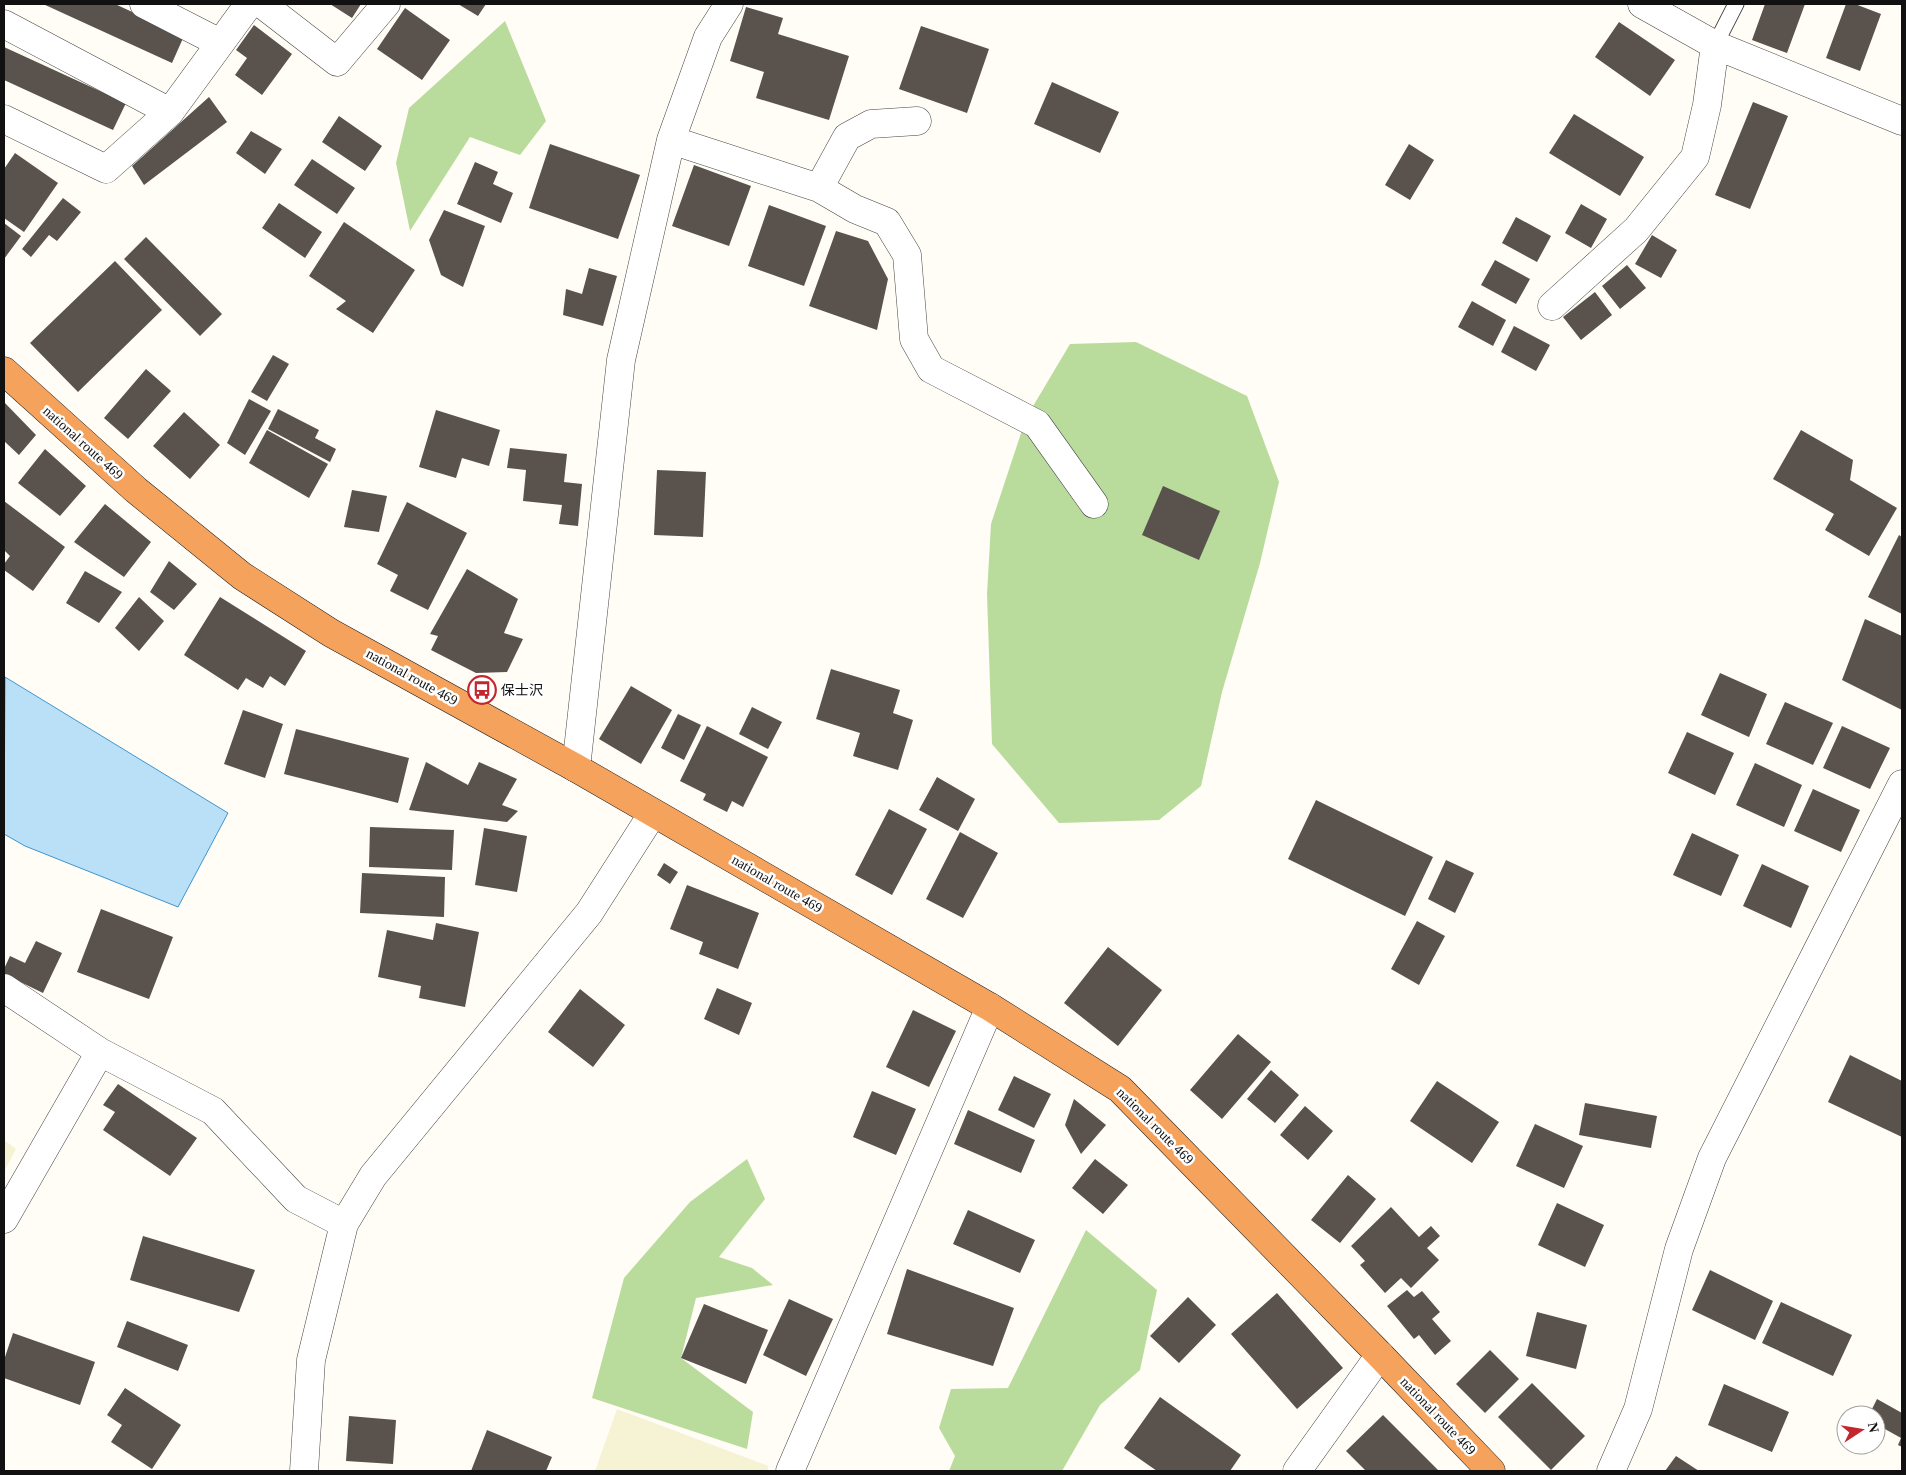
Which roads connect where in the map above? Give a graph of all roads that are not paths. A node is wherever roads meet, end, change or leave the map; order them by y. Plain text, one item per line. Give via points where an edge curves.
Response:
1 (144, 4) edge
2 (249, 4) edge
3 (262, 4) edge
4 (386, 4) edge
5 (729, 4) edge
6 (1642, 4) edge
7 (1736, 4) edge
8 (4, 24) edge
9 (220, 43) junction
10 (1715, 45) junction
11 (170, 112) junction
12 (4, 119) edge
13 (917, 121) dead end
14 (1902, 121) edge
15 (672, 140) junction
16 (818, 188) junction
17 (1552, 306) dead end
18 (4, 371) edge
19 (1094, 504) dead end
20 (576, 768) junction
21 (1902, 784) edge
22 (653, 813) junction
23 (4, 988) edge
24 (990, 1007) junction
25 (100, 1052) junction
26 (4, 1219) edge
27 (344, 1224) junction
28 (1380, 1355) junction
29 (304, 1471) edge
30 (790, 1471) edge
31 (1297, 1471) edge
32 (1491, 1471) edge
33 (1611, 1471) edge

1 - 9 street
2 - 9 street
3 - 4 street via 337,62
5 - 15 street via 708,37
6 - 10 street
7 - 10 lane
8 - 11 street
9 - 11 street
10 - 14 street
10 - 17 street via 1696,157 1636,230
11 - 12 street via 106,169
13 - 16 street via 871,124 847,137
15 - 16 street
15 - 20 street via 621,360
16 - 19 street via 887,222 908,255 914,339 931,369 1038,424
18 - 20 highway, national route 469 via 136,490 242,576 332,633
20 - 22 highway, national route 469
21 - 33 street via 1712,1158 1679,1249 1638,1409
22 - 24 highway, national route 469
22 - 27 street via 589,913 374,1176
23 - 25 street
24 - 28 highway, national route 469 via 1120,1089
24 - 30 street
25 - 26 street
25 - 27 street via 213,1111 296,1198
27 - 29 street via 311,1360
28 - 31 street
28 - 32 highway, national route 469

